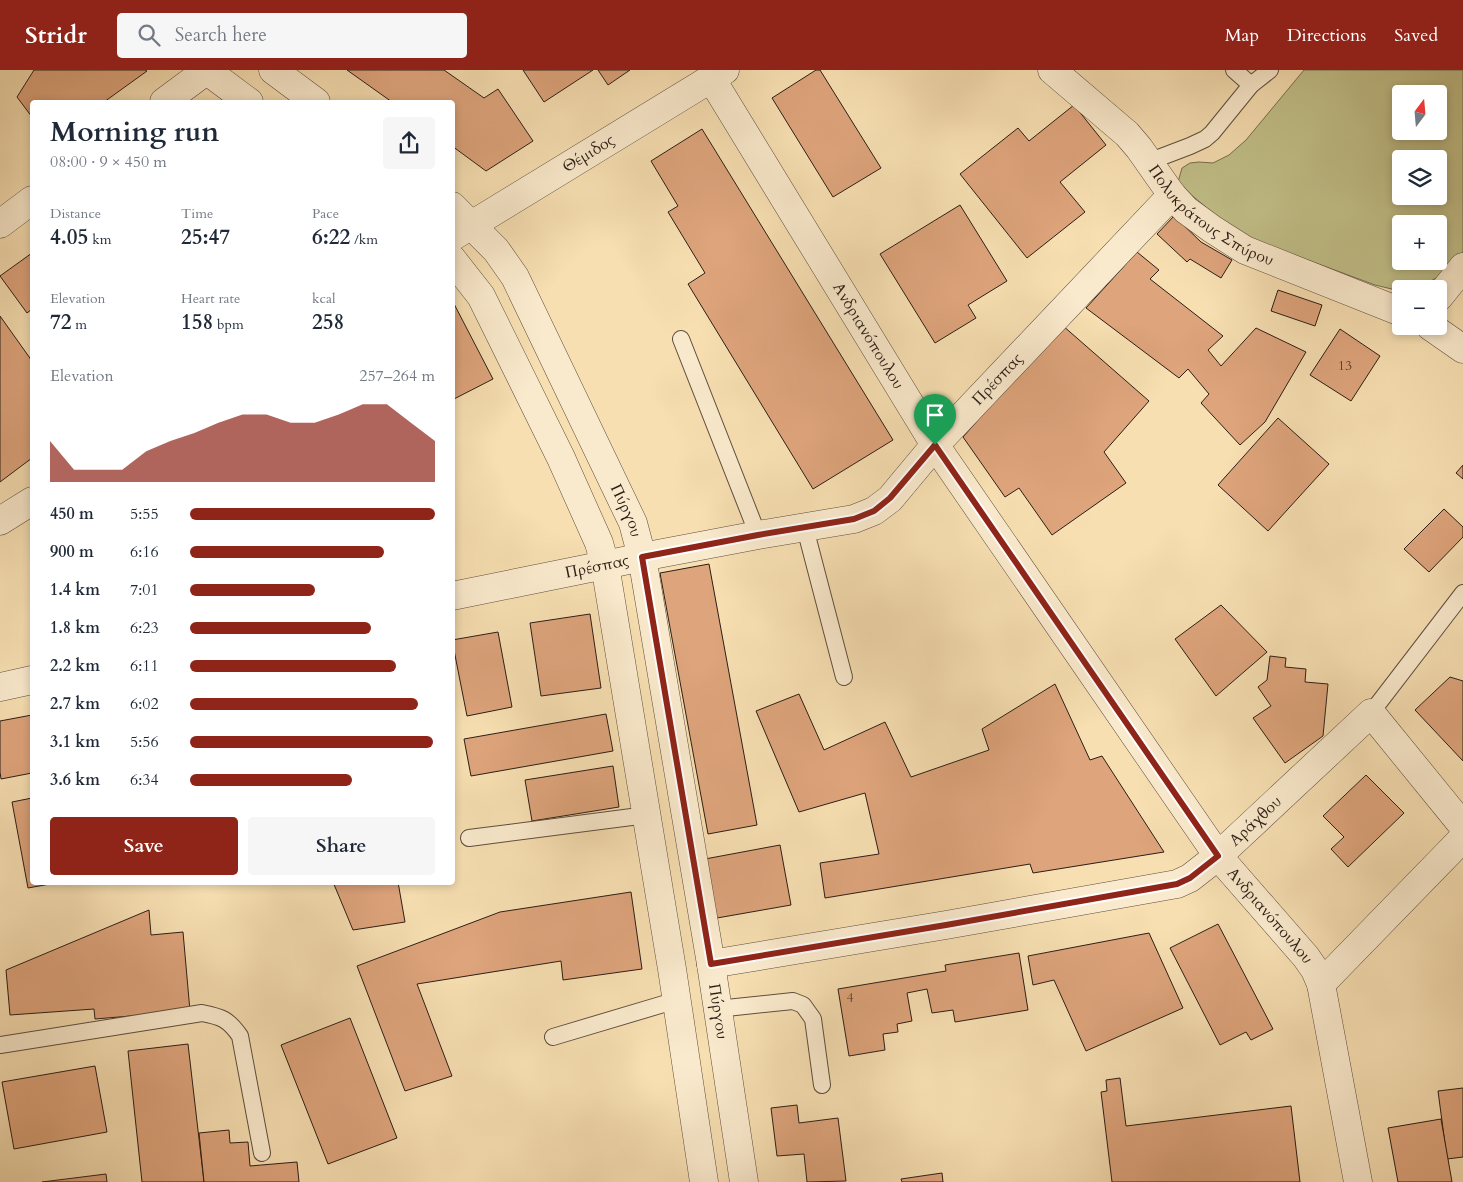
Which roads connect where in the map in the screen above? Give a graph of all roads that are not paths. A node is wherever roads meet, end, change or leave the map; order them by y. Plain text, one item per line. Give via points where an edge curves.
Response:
1 (206, 70) edge
2 (273, 70) edge
3 (1052, 70) edge
4 (1234, 70) edge
5 (1270, 70) edge
6 (718, 74) edge
7 (1251, 85) junction
8 (167, 100) edge
9 (246, 100) edge
10 (313, 100) edge
11 (1148, 162) junction
12 (1172, 195) junction
13 (30, 202) edge
14 (455, 214) edge
15 (0, 224) edge
16 (462, 231) edge
17 (455, 263) edge
18 (1463, 268) edge
19 (1447, 287) edge
20 (1392, 308) edge
21 (1443, 335) edge
22 (681, 339) dead end
23 (1463, 349) edge
24 (935, 445) junction
25 (30, 502) edge
26 (0, 521) edge
27 (805, 528) junction
28 (758, 535) junction
29 (642, 557) junction
30 (606, 566) junction
31 (1463, 593) edge
32 (455, 595) edge
33 (844, 677) dead end
34 (30, 680) edge
35 (0, 687) edge
36 (1371, 713) junction
37 (647, 815) junction
38 (1463, 826) edge
39 (469, 838) dead end
40 (1463, 838) edge
41 (1218, 856) junction
42 (711, 964) junction
43 (1321, 984) junction
44 (677, 1000) junction
45 (717, 1009) junction
46 (553, 1037) dead end
47 (0, 1045) edge
48 (822, 1085) dead end
49 (262, 1153) dead end
50 (704, 1182) edge
51 (744, 1182) edge
52 (1358, 1182) edge

1 - 8 street
1 - 9 street
2 - 10 street
3 - 11 street, Πολυκράτους Σπύρου via 1127,134
4 - 7 lane
5 - 7 lane
6 - 16 street, Θέμιδος
6 - 24 street, Ανδριανόπουλου
7 - 11 lane via 1205,139
11 - 12 street, Πολυκράτους Σπύρου
12 - 20 street, Πολυκράτους Σπύρου via 1199,220 1245,250
12 - 24 street, Πρέσπας
13 - 15 street
14 - 16 street, Πύργου
16 - 29 street, Πύργου via 496,250 515,277 633,524
17 - 30 street via 481,296 517,368 599,542
18 - 19 street
21 - 23 street
22 - 28 lane
24 - 27 street, Πρέσπας via 890,498 874,511 854,519
24 - 41 street, Ανδριανόπουλου
25 - 26 street
27 - 28 street, Πρέσπας
27 - 33 lane
28 - 29 street, Πρέσπας
29 - 30 street, Πρέσπας
29 - 42 street, Πύργου
30 - 32 street, Πρέσπας
30 - 37 street
31 - 36 lane
34 - 35 street
36 - 38 street
36 - 41 street, Αράχθου
37 - 39 lane
37 - 44 street
40 - 43 street
41 - 42 street, Αράχθου via 1177,884
41 - 43 street, Ανδριανόπουλου via 1306,957
42 - 45 street, Πύργου
43 - 52 street, Ανδριανόπουλου
44 - 46 lane
44 - 50 street
45 - 48 lane via 793,1001 803,1005 813,1019
45 - 51 street, Πύργου
47 - 49 lane via 202,1013 218,1016 232,1024 240,1036

